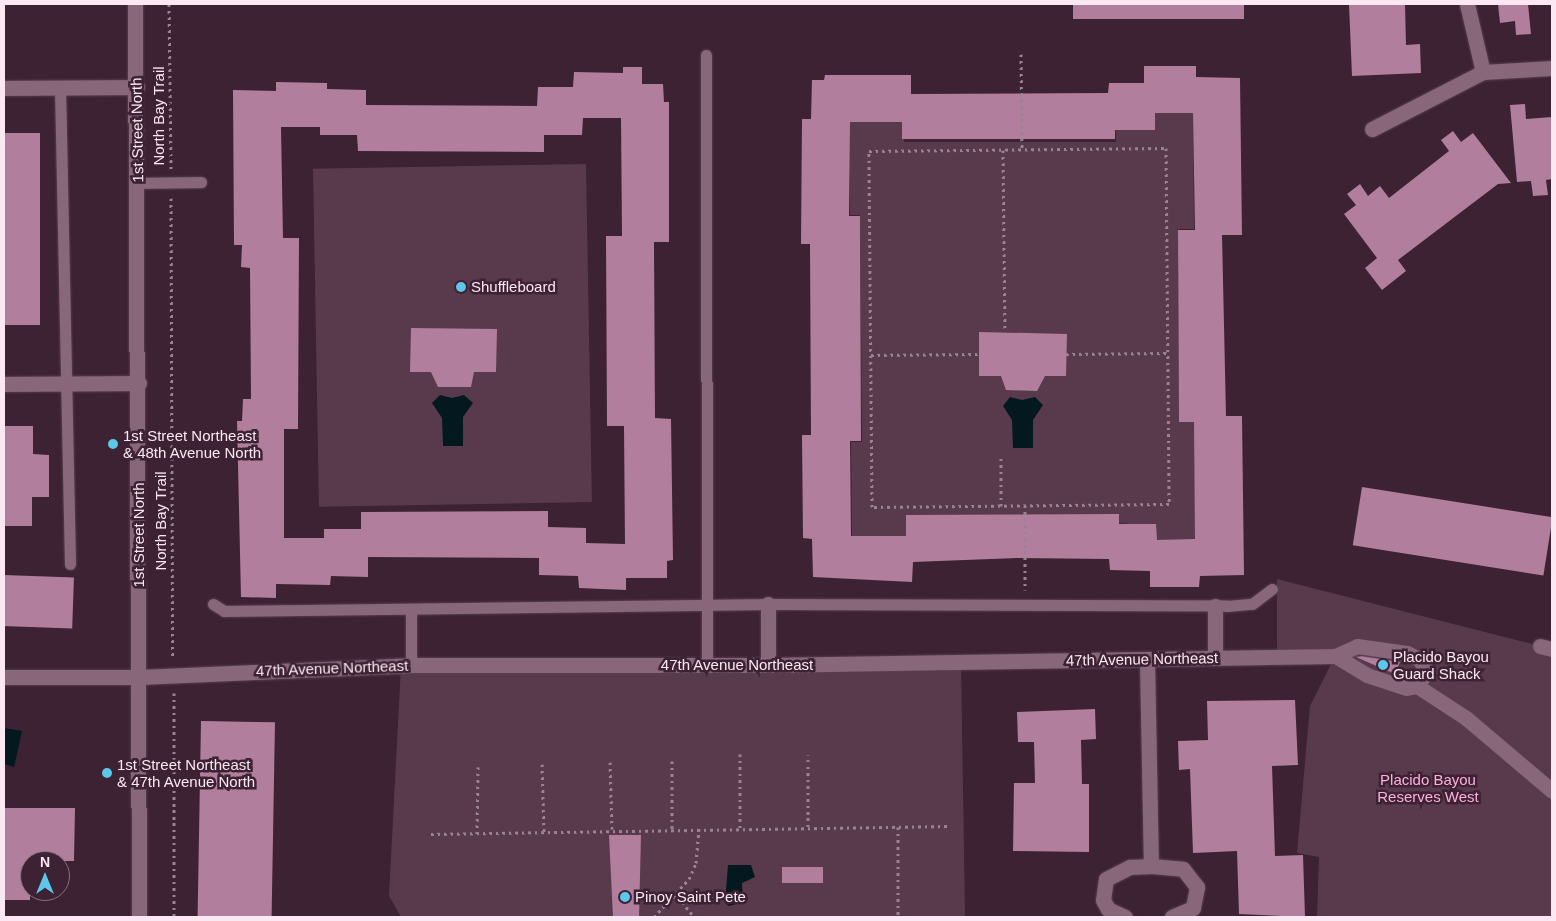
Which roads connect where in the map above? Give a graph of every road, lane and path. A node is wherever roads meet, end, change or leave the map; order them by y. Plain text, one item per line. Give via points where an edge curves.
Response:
1 (135, 4) edge
2 (169, 4) edge
3 (1467, 4) edge
4 (1021, 54) dead end
5 (706, 55) dead end
6 (1552, 68) edge
7 (1483, 72) junction
8 (60, 87) junction
9 (137, 87) junction
10 (4, 88) edge
11 (1372, 128) dead end
12 (1003, 150) junction
13 (1022, 150) junction
14 (137, 182) junction
15 (171, 182) junction
16 (202, 182) dead end
17 (1005, 331) dead end
18 (1168, 353) junction
19 (979, 354) dead end
20 (1066, 354) dead end
21 (871, 355) junction
22 (65, 383) junction
23 (139, 383) junction
24 (4, 384) edge
25 (1001, 458) dead end
26 (1025, 505) junction
27 (1001, 506) junction
28 (70, 564) dead end
29 (1272, 589) dead end
30 (213, 604) dead end
31 (768, 604) junction
32 (1025, 606) junction
33 (1214, 606) junction
34 (706, 607) junction
35 (411, 611) junction
36 (1335, 656) junction
37 (1214, 658) junction
38 (1147, 660) junction
39 (411, 665) junction
40 (707, 665) junction
41 (768, 665) junction
42 (174, 674) junction
43 (4, 677) edge
44 (139, 677) junction
45 (1417, 686) junction
46 (740, 754) dead end
47 (808, 755) dead end
48 (672, 761) dead end
49 (610, 762) dead end
50 (542, 764) dead end
51 (478, 767) dead end
52 (1552, 791) edge
53 (950, 826) dead end
54 (808, 827) junction
55 (898, 827) junction
56 (699, 828) junction
57 (740, 828) junction
58 (612, 829) junction
59 (672, 829) junction
60 (544, 833) junction
61 (431, 834) dead end
62 (477, 834) junction
63 (1151, 866) junction
64 (641, 897) dead end
65 (675, 897) junction
66 (713, 897) dead end
67 (139, 917) edge
68 (174, 917) edge
69 (654, 917) edge
70 (694, 917) edge
71 (898, 917) edge
72 (1125, 917) edge
73 (1172, 917) edge

1 - 9 street, 1st Street North
2 - 15 path, North Bay Trail
3 - 7 street
4 - 13 path
5 - 34 lane
6 - 7 street
7 - 11 street
8 - 9 street
8 - 10 street
8 - 22 lane
9 - 14 street, 1st Street North
12 - 13 path
12 - 17 path
12 - 21 path via 869,151
13 - 18 path via 1166,148
14 - 15 lane
14 - 23 street, 1st Street North
15 - 16 lane
15 - 42 path, North Bay Trail
18 - 20 path
18 - 26 path via 1169,504
19 - 21 path
21 - 27 path via 872,507
22 - 23 street
22 - 24 street
22 - 28 lane
23 - 44 street, 1st Street North
25 - 27 path
26 - 27 path
26 - 32 path
29 - 33 lane via 1252,604
30 - 35 lane via 224,611
31 - 32 lane
31 - 34 lane
31 - 41 street
32 - 33 lane
33 - 37 street
34 - 35 lane
34 - 40 lane
35 - 39 lane
36 - 37 street, 47th Avenue Northeast
36 - 45 street, 47th Avenue Northeast via 1385,683
36 - 45 street, 47th Avenue Northeast via 1357,646 1407,653 1419,658 1427,671
37 - 38 street, 47th Avenue Northeast
38 - 41 street, 47th Avenue Northeast
38 - 63 street
39 - 40 street, 47th Avenue Northeast
39 - 42 street, 47th Avenue Northeast
40 - 41 street, 47th Avenue Northeast
42 - 44 street, 47th Avenue Northeast
42 - 68 path, North Bay Trail
43 - 44 street, 47th Avenue Northeast
44 - 67 street, 1st Street North
45 - 52 street, 47th Avenue Northeast via 1466,718
46 - 57 path
47 - 54 path
48 - 59 path
49 - 58 path
50 - 60 path
51 - 62 path
53 - 55 path
54 - 55 path
54 - 57 path
55 - 71 path
56 - 57 path
56 - 59 path
56 - 65 path via 696,863
58 - 59 path
58 - 60 path
60 - 62 path
61 - 62 path
63 - 72 street via 1130,867 1106,879 1103,900 1108,909
63 - 73 street via 1183,869 1197,886 1193,908
64 - 65 path
65 - 66 path
65 - 69 path
65 - 70 path

